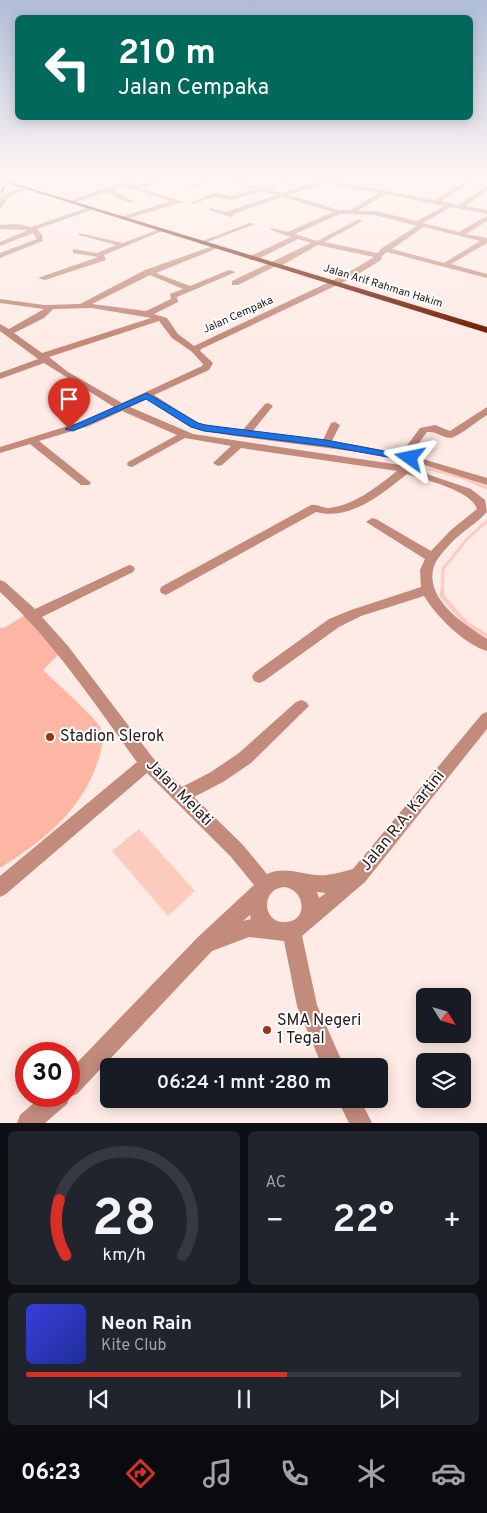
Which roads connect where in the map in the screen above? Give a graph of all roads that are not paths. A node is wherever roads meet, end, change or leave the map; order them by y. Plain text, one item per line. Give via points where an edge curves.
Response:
1 (27, 231) edge
2 (32, 231) edge
3 (158, 231) edge
4 (167, 231) edge
5 (227, 231) edge
6 (281, 231) edge
7 (295, 231) edge
8 (339, 231) edge
9 (410, 231) edge
10 (449, 231) edge
11 (465, 231) edge
12 (81, 234) dead end
13 (289, 234) junction
14 (461, 234) junction
15 (297, 237) junction
16 (487, 240) edge
17 (202, 242) junction
18 (317, 243) junction
19 (0, 244) edge
20 (124, 245) junction
21 (216, 247) junction
22 (384, 249) junction
23 (76, 251) dead end
24 (100, 255) junction
25 (378, 255) junction
26 (0, 256) edge
27 (254, 258) junction
28 (274, 264) junction
29 (447, 264) junction
30 (148, 272) junction
31 (232, 272) dead end
32 (485, 274) edge
33 (42, 278) dead end
34 (235, 283) dead end
35 (334, 283) junction
36 (189, 289) junction
37 (0, 301) edge
38 (82, 306) junction
39 (50, 308) junction
40 (154, 318) junction
41 (4, 330) edge
42 (487, 330) edge
43 (194, 350) junction
44 (45, 358) junction
45 (0, 376) edge
46 (144, 397) junction
47 (268, 406) dead end
48 (123, 407) junction
49 (486, 412) edge
50 (335, 425) dead end
51 (246, 434) junction
52 (184, 435) junction
53 (32, 441) junction
54 (326, 443) junction
55 (238, 445) junction
56 (0, 450) edge
57 (218, 463) dead end
58 (132, 464) dead end
59 (407, 464) junction
60 (85, 482) dead end
61 (487, 482) edge
62 (372, 522) dead end
63 (432, 557) junction
64 (129, 569) dead end
65 (0, 585) edge
66 (166, 590) dead end
67 (428, 590) junction
68 (34, 615) junction
69 (487, 646) edge
70 (259, 677) dead end
71 (301, 706) dead end
72 (485, 723) edge
73 (147, 763) junction
74 (180, 796) junction
75 (359, 876) junction
76 (297, 882) junction
77 (0, 888) edge
78 (262, 888) junction
79 (293, 929) junction
80 (205, 944) junction
81 (330, 1058) edge
82 (80, 1075) edge
83 (48, 1107) edge
84 (353, 1108) edge
85 (35, 1121) edge
86 (361, 1123) edge

1 - 19 street
2 - 26 street via 41,238 40,242
3 - 20 street
4 - 17 highway, Jalan Arif Rahman Hakim
5 - 17 street
6 - 13 street
7 - 13 street
8 - 18 street
9 - 22 street, Jalan Cempaka
10 - 14 street
11 - 14 street
12 - 20 street
13 - 15 street
14 - 16 street
15 - 18 street
15 - 27 street
16 - 29 street
17 - 21 highway, Jalan Arif Rahman Hakim
18 - 25 street
18 - 28 street
20 - 24 street
21 - 27 highway, Jalan Arif Rahman Hakim
21 - 30 street
22 - 25 street, Jalan Cempaka
22 - 29 street
23 - 24 street
24 - 33 street via 103,258 94,262
25 - 35 street, Jalan Cempaka via 378,258
27 - 28 highway, Jalan Arif Rahman Hakim
28 - 34 street
28 - 35 highway, Jalan Arif Rahman Hakim
29 - 32 street
30 - 36 street
30 - 38 street
31 - 36 street
35 - 42 highway, Jalan Arif Rahman Hakim
35 - 43 street, Jalan Cempaka
36 - 40 street via 173,296 175,300
37 - 39 street
38 - 39 street
38 - 40 street
39 - 41 street
40 - 43 street
40 - 44 street
41 - 44 street
43 - 46 street, Jalan Cempaka via 207,361 208,366
44 - 45 street
44 - 48 street via 65,374
46 - 48 street, Jalan Cempaka
46 - 51 street via 194,425
47 - 51 street
48 - 52 street
48 - 53 street, Jalan Cempaka via 85,424
49 - 59 street via 451,435 435,428 424,430 412,448
50 - 54 street
51 - 54 street
52 - 55 street
52 - 58 street
53 - 56 street, Jalan Cempaka
53 - 60 street
54 - 59 street
55 - 57 street
55 - 59 street
59 - 61 street
59 - 63 street via 467,490 482,503 480,512
59 - 66 street via 371,497 330,512 316,508
62 - 63 street
63 - 67 street via 424,579
64 - 68 street
65 - 68 street, Jalan Melati
67 - 69 street via 452,621
67 - 70 street via 334,623
68 - 73 street, Jalan Melati
71 - 74 street via 245,758 218,777
72 - 75 street, Jalan R.A. Kartini
73 - 74 street, Jalan Melati
73 - 77 street
74 - 78 street, Jalan Melati via 237,851
75 - 76 street, Jalan R.A. Kartini via 326,884
75 - 79 street
76 - 78 street, Jalan R.A. Kartini via 280,878
76 - 79 street via 309,896 310,915
78 - 79 street via 257,909 260,918 274,931
78 - 80 street
79 - 80 street via 248,928
79 - 81 street via 307,1006
80 - 82 street
83 - 85 street
84 - 86 street

